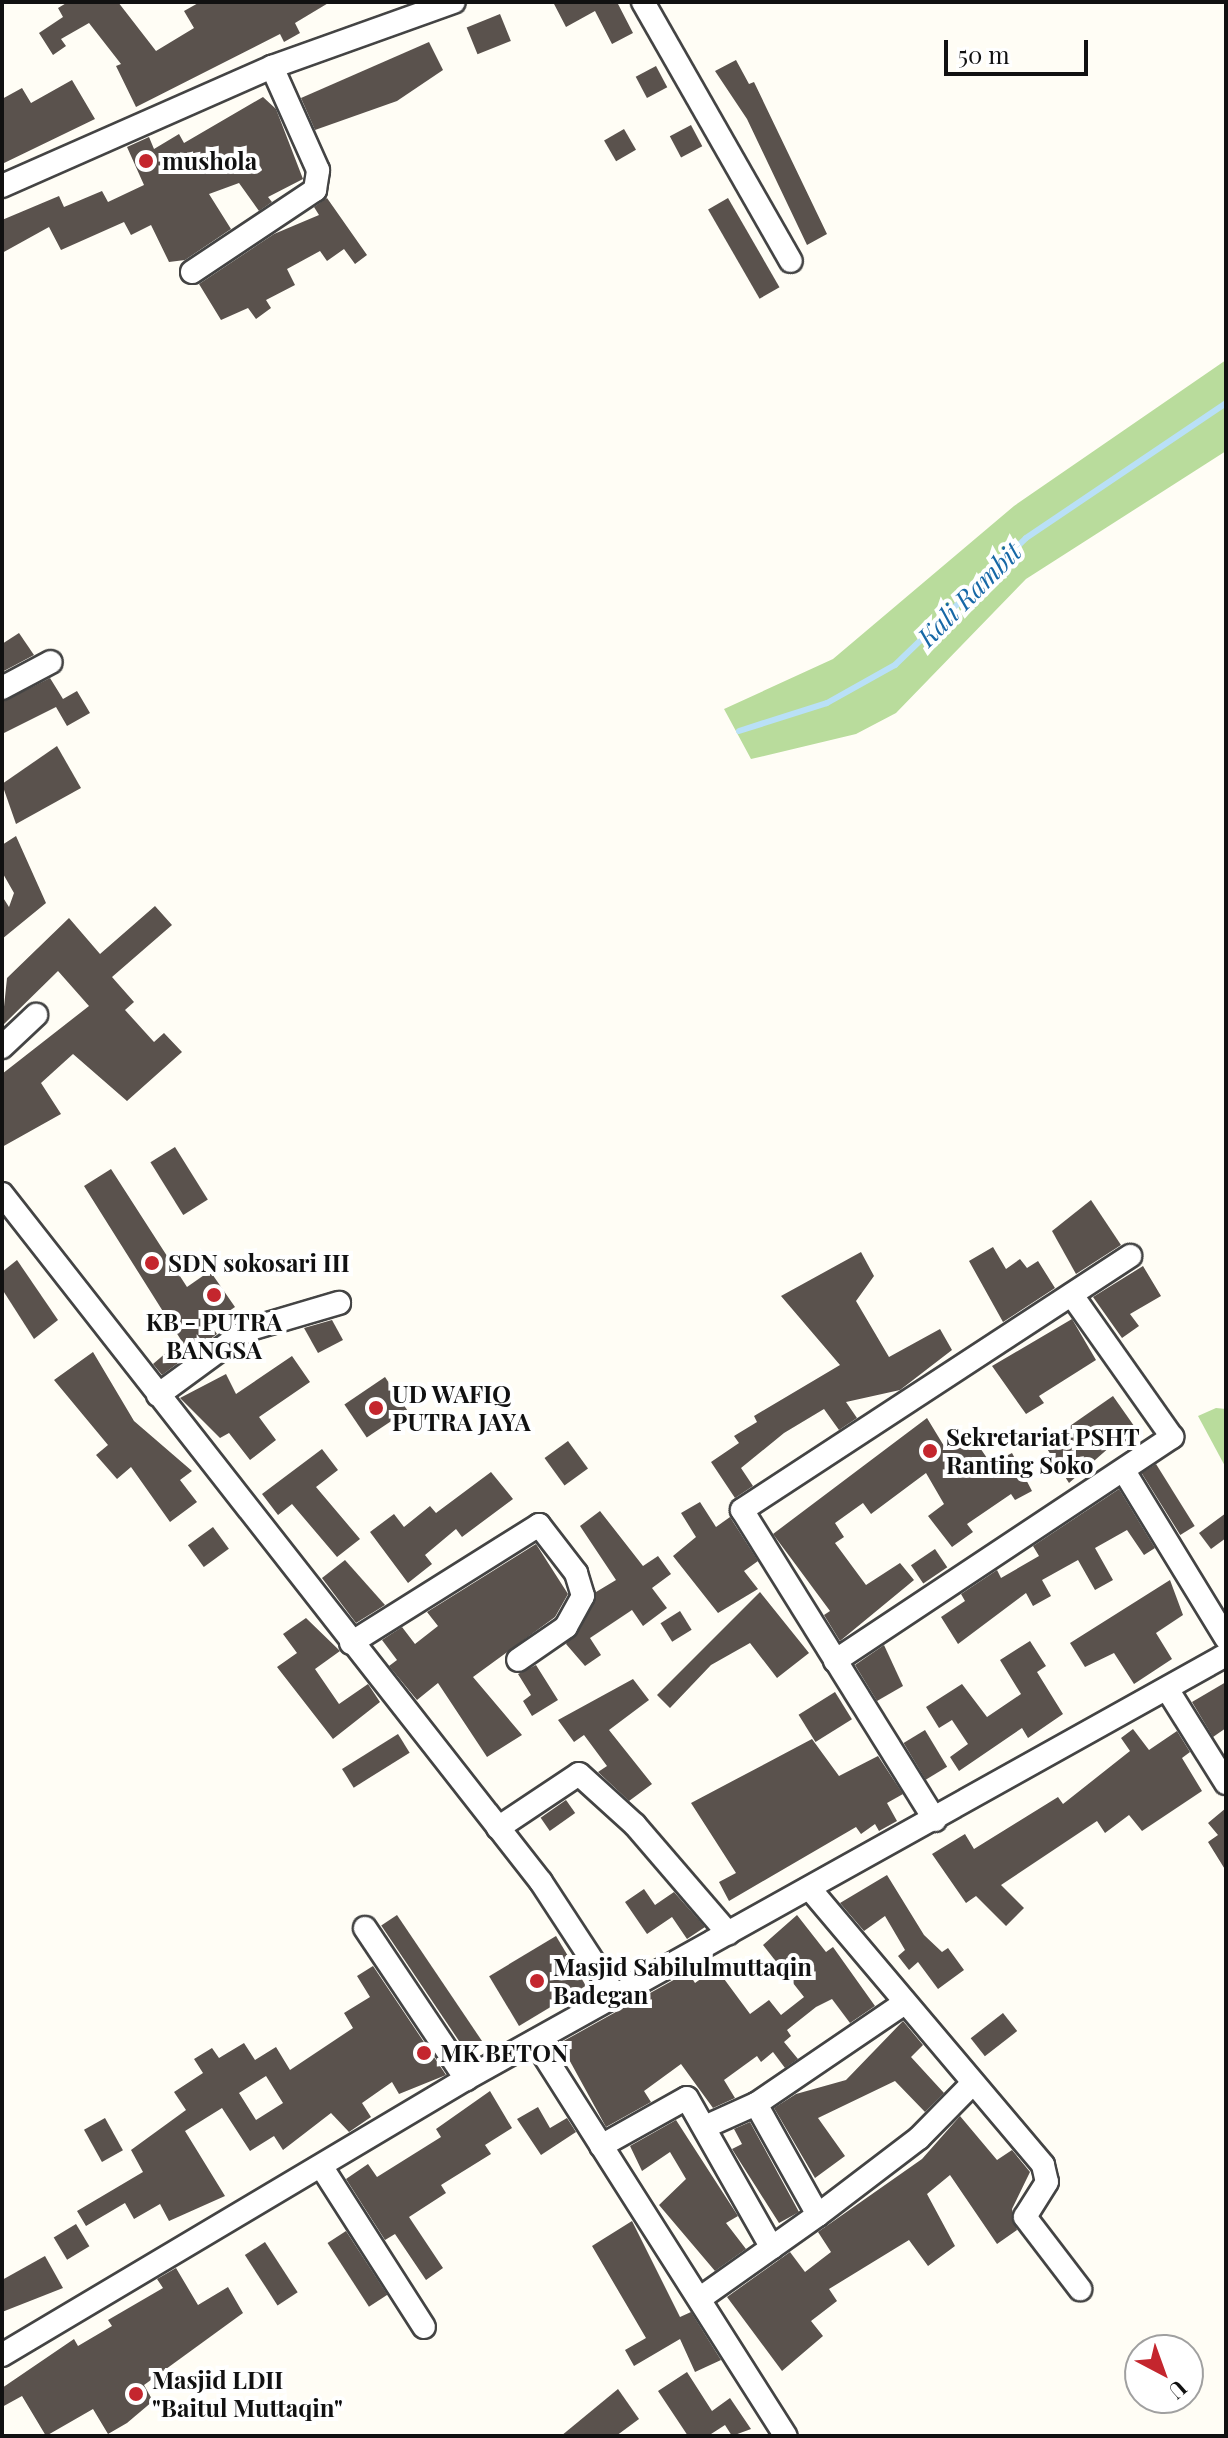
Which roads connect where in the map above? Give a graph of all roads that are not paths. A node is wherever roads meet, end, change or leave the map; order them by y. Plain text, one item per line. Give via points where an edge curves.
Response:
1 (454, 2) edge
2 (643, 2) edge
3 (272, 67) junction
4 (2, 186) edge
5 (791, 261) dead end
6 (192, 272) dead end
7 (51, 662) dead end
8 (2, 688) edge
9 (36, 1015) dead end
10 (2, 1047) edge
11 (2, 1194) edge
12 (1130, 1256) dead end
13 (1072, 1295) junction
14 (339, 1303) dead end
15 (158, 1395) junction
16 (1124, 1471) junction
17 (1226, 1638) edge
18 (351, 1643) junction
19 (1226, 1655) edge
20 (518, 1660) dead end
21 (835, 1661) junction
22 (1167, 1689) junction
23 (1226, 1783) edge
24 (935, 1820) junction
25 (498, 1828) junction
26 (810, 1889) junction
27 (365, 1928) dead end
28 (728, 1933) junction
29 (615, 1995) junction
30 (903, 2004) junction
31 (535, 2041) junction
32 (466, 2079) junction
33 (972, 2084) junction
34 (756, 2104) junction
35 (707, 2126) junction
36 (601, 2146) junction
37 (321, 2166) junction
38 (818, 2215) junction
39 (772, 2248) junction
40 (1080, 2289) dead end
41 (702, 2297) junction
42 (424, 2327) dead end
43 (2, 2355) edge
44 (786, 2436) edge

1 - 3 street
2 - 5 street
3 - 4 street
3 - 6 street via 318,170 315,190
7 - 8 street
9 - 10 street
11 - 15 street
12 - 13 street
13 - 16 street via 1172,1431 1168,1443
13 - 21 street via 742,1510
14 - 15 street via 247,1330
15 - 18 street
16 - 17 street
16 - 21 street
18 - 20 street via 539,1525 576,1573 583,1596 566,1627
18 - 25 street
19 - 22 street
21 - 24 street
22 - 23 street
22 - 24 street
24 - 26 street
25 - 28 street via 581,1775 635,1825
25 - 29 street
26 - 28 street
26 - 30 street
27 - 32 street
28 - 29 street
29 - 31 street
30 - 33 street
30 - 34 street
31 - 32 street
31 - 36 street
32 - 37 street
33 - 38 street via 919,2138
33 - 40 street via 1043,2165 1047,2182 1025,2217
34 - 35 street
34 - 38 street
35 - 36 street via 687,2098 675,2099
35 - 39 street
36 - 41 street
37 - 42 street
37 - 43 street
38 - 39 street
39 - 41 street
41 - 44 street

